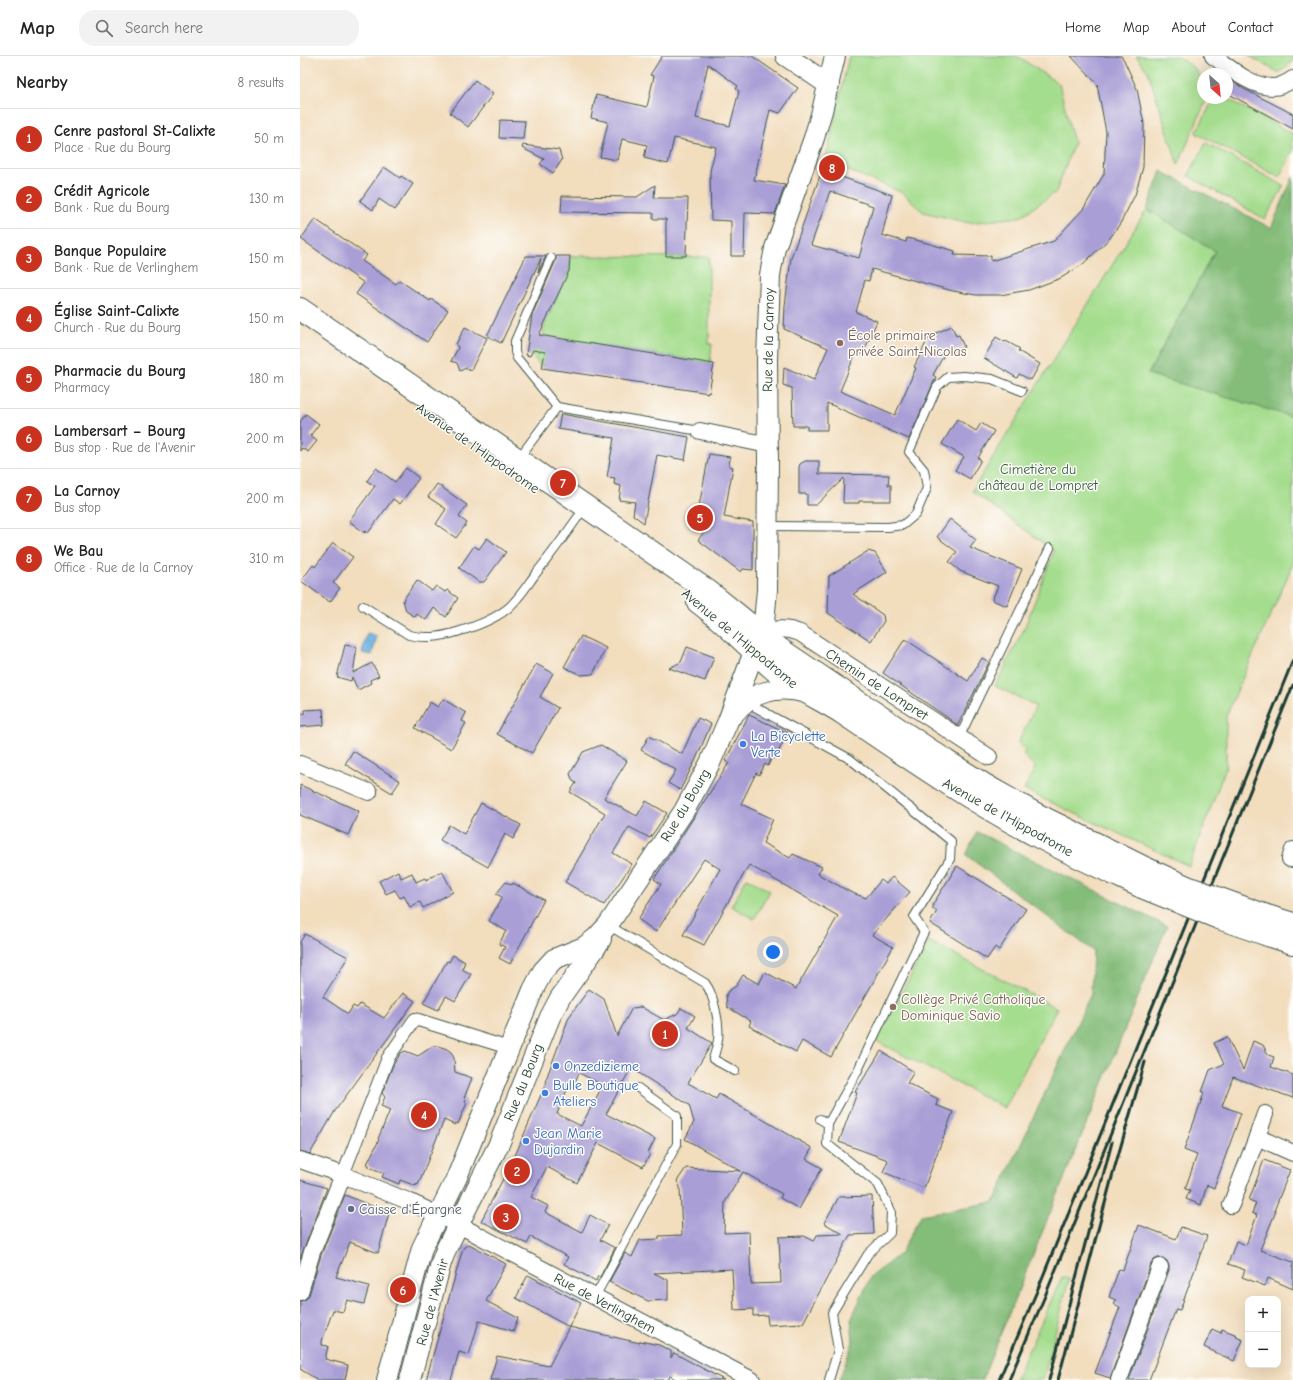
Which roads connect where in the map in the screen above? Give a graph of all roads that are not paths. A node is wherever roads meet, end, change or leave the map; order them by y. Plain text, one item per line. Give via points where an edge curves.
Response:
1 (786, 56) edge
2 (835, 56) edge
3 (1213, 56) edge
4 (1293, 79) edge
5 (829, 85) junction
6 (551, 258) dead end
7 (300, 310) edge
8 (300, 325) edge
9 (1022, 391) dead end
10 (557, 407) junction
11 (700, 431) joint
12 (768, 444) junction
13 (514, 465) junction
14 (578, 517) junction
15 (768, 526) junction
16 (1050, 548) dead end
17 (363, 606) dead end
18 (757, 643) junction
19 (814, 696) junction
20 (748, 700) junction
21 (728, 721) junction
22 (959, 738) junction
23 (989, 756) dead end
24 (300, 764) edge
25 (370, 792) dead end
26 (1145, 878) junction
27 (1293, 924) edge
28 (608, 925) junction
29 (1268, 926) junction
30 (1293, 943) edge
31 (509, 1048) junction
32 (735, 1071) dead end
33 (638, 1088) dead end
34 (1265, 1114) dead end
35 (820, 1119) dead end
36 (828, 1124) junction
37 (1257, 1137) junction
38 (1293, 1153) edge
39 (300, 1160) edge
40 (343, 1175) junction
41 (1231, 1206) dead end
42 (438, 1216) junction
43 (459, 1225) junction
44 (1160, 1267) dead end
45 (300, 1292) edge
46 (595, 1297) junction
47 (738, 1377) edge
48 (386, 1380) edge
49 (410, 1380) edge
50 (752, 1380) edge
51 (829, 1380) edge
52 (1119, 1380) edge

1 - 5 street
2 - 5 street, Rue de la Carnoy
3 - 4 street via 1260,85 1274,87
5 - 12 street, Rue de la Carnoy via 812,144 776,248 770,275
6 - 10 lane via 514,346 517,358
7 - 13 main road, Avenue de l'Hippodrome
8 - 13 main road, Avenue de l'Hippodrome
9 - 15 lane via 992,379 964,376 948,377 937,387 909,452 924,470 927,488 916,514 903,525
10 - 11 lane
10 - 13 lane
11 - 12 street
12 - 15 street, Rue de la Carnoy
13 - 14 main road, Avenue de l'Hippodrome
13 - 18 main road, Avenue de l'Hippodrome via 713,594
14 - 17 lane via 516,599 502,612 477,625 436,637 418,637 409,635
14 - 18 main road, Avenue de l'Hippodrome
15 - 18 street, Rue de la Carnoy via 766,605
16 - 22 lane
18 - 19 main road, Avenue de l'Hippodrome via 789,681
18 - 21 street, Rue du Bourg
18 - 22 street, Chemin de Lompret via 777,628 800,633
18 - 26 main road, Avenue de l'Hippodrome via 781,650 946,761
19 - 20 street, Rue du Bourg via 796,690 780,689 762,693
19 - 26 main road, Avenue de l'Hippodrome via 925,770 1008,820 1040,837
20 - 21 street, Rue du Bourg
20 - 36 lane via 755,707 850,759 951,841 950,859 914,917 924,932 858,1070
21 - 28 street, Rue du Bourg via 710,763 684,811
22 - 23 street, Chemin de Lompret
24 - 25 street
26 - 29 main road, Avenue de l'Hippodrome, bridge via 1187,887 1227,902
27 - 29 main road, Avenue de l'Hippodrome
28 - 31 street, Rue du Bourg via 584,947 554,959 543,971
28 - 32 lane via 705,982 711,992 718,1028 718,1042 713,1059
28 - 43 street, Rue du Bourg via 550,1017 499,1144
29 - 30 main road, Avenue de l'Hippodrome
31 - 40 street via 415,1019 388,1058
31 - 42 street, Rue du Bourg via 466,1157
33 - 46 lane via 677,1116 677,1144
34 - 37 street
35 - 36 lane
36 - 51 lane via 826,1144 878,1184 891,1211 890,1233 868,1254 832,1313 838,1350
37 - 38 street
37 - 41 street
39 - 40 street
40 - 42 street
40 - 45 street via 312,1252
42 - 43 street
42 - 48 street, Rue de l'Avenir via 422,1248
43 - 46 street, Rue de Verlinghem
43 - 49 street, Rue de l'Avenir via 441,1263
44 - 52 street
46 - 47 street, Rue de Verlinghem
47 - 50 street, Rue de Verlinghem

